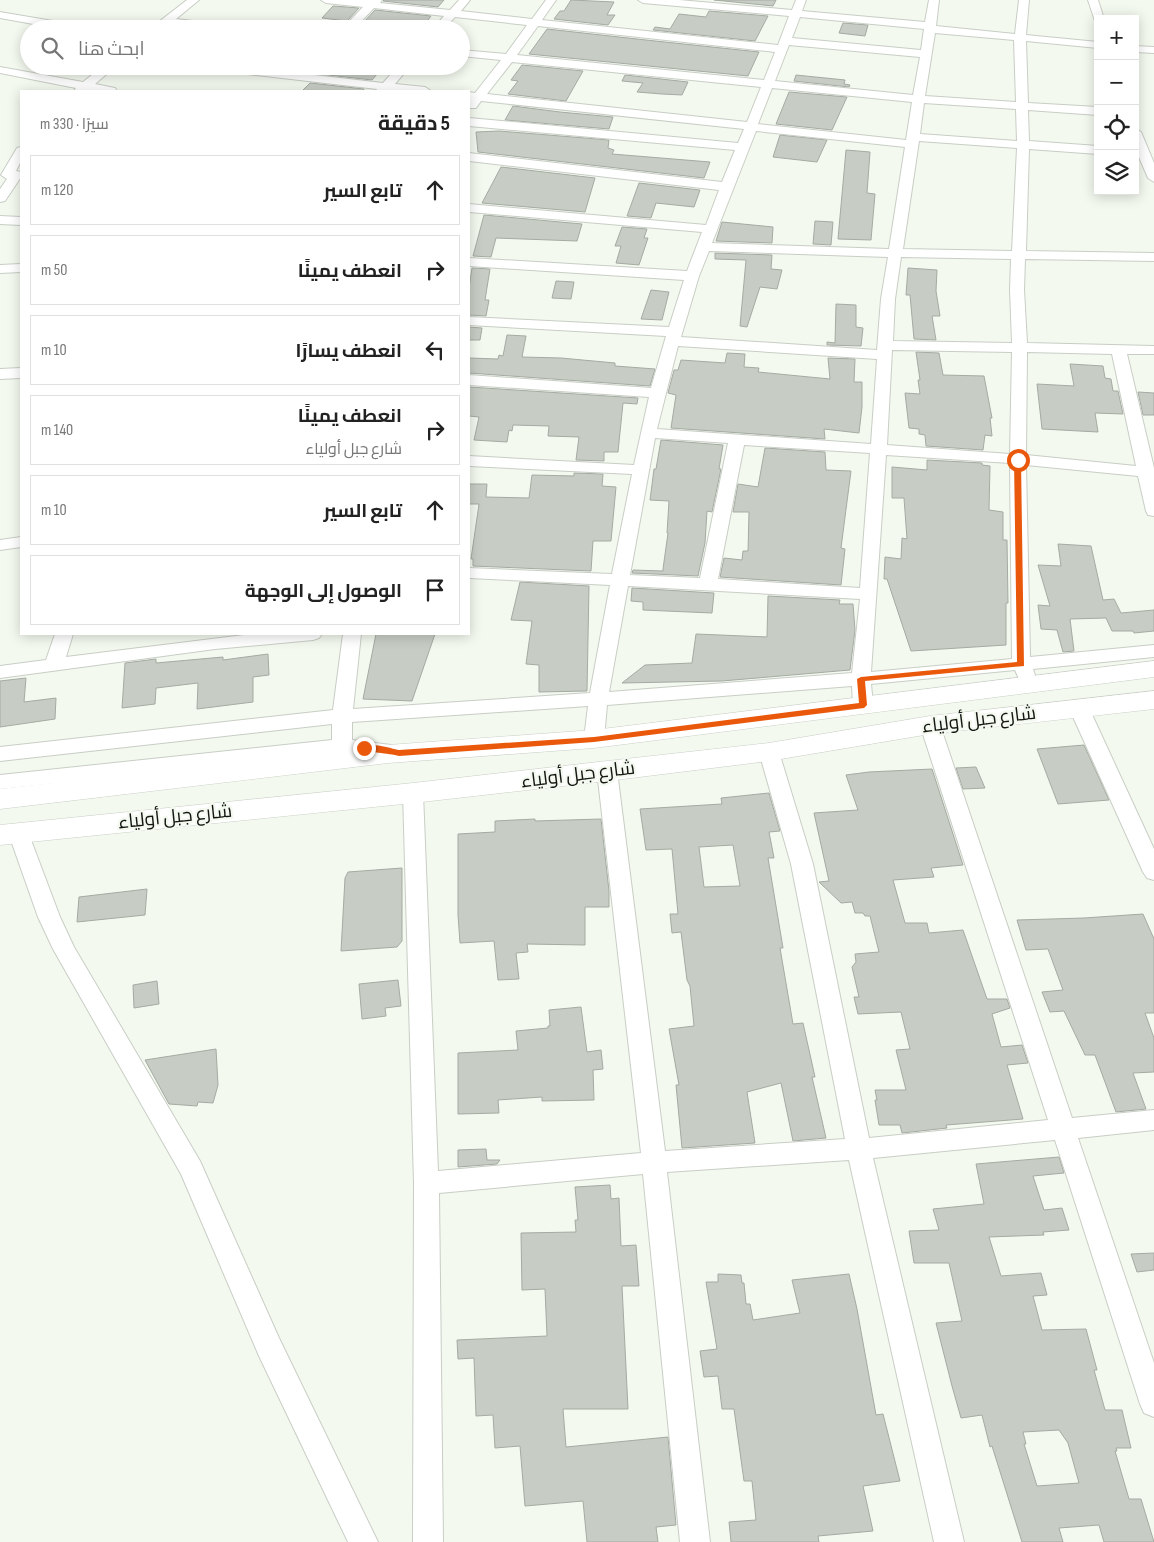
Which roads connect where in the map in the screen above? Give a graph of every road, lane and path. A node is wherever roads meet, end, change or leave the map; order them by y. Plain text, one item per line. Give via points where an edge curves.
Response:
1 (189, 0) edge
2 (326, 0) edge
3 (465, 0) edge
4 (551, 0) edge
5 (643, 0) edge
6 (934, 0) edge
7 (1024, 0) edge
8 (1093, 0) edge
9 (375, 2) edge
10 (799, 7) edge
11 (453, 14) junction
12 (0, 15) edge
13 (1098, 15) edge
14 (29, 20) edge
15 (167, 20) edge
16 (357, 20) edge
17 (447, 20) edge
18 (535, 23) junction
19 (931, 28) junction
20 (1020, 38) junction
21 (784, 45) junction
22 (1094, 45) edge
23 (1139, 49) edge
24 (1154, 50) edge
25 (470, 54) edge
26 (926, 54) junction
27 (510, 58) junction
28 (0, 70) edge
29 (20, 75) edge
30 (22, 75) edge
31 (99, 75) edge
32 (260, 75) edge
33 (303, 75) edge
34 (396, 75) edge
35 (297, 81) junction
36 (768, 84) junction
37 (82, 89) edge
38 (384, 89) edge
39 (96, 90) edge
40 (404, 90) edge
41 (473, 96) edge
42 (919, 98) junction
43 (1023, 106) junction
44 (1094, 111) edge
45 (470, 122) edge
46 (752, 126) junction
47 (914, 140) junction
48 (1139, 142) edge
49 (1023, 145) junction
50 (744, 147) junction
51 (1094, 150) edge
52 (20, 153) edge
53 (470, 157) edge
54 (1145, 157) edge
55 (11, 175) edge
56 (1154, 178) edge
57 (728, 187) junction
58 (0, 198) edge
59 (470, 208) edge
60 (0, 220) edge
61 (20, 221) edge
62 (710, 229) junction
63 (703, 247) junction
64 (895, 254) junction
65 (1020, 256) junction
66 (1154, 257) edge
67 (470, 262) edge
68 (20, 268) edge
69 (0, 269) edge
70 (692, 276) junction
71 (470, 321) edge
72 (674, 336) junction
73 (1020, 348) junction
74 (886, 350) junction
75 (1119, 350) junction
76 (1154, 350) edge
77 (20, 373) edge
78 (0, 374) edge
79 (470, 380) edge
80 (658, 393) junction
81 (648, 433) junction
82 (737, 439) junction
83 (878, 449) junction
84 (1018, 460) junction
85 (470, 461) edge
86 (641, 470) junction
87 (1150, 473) edge
88 (1154, 511) edge
89 (20, 542) edge
90 (0, 545) edge
91 (470, 573) edge
92 (620, 580) junction
93 (708, 584) junction
94 (869, 594) junction
95 (64, 635) edge
96 (289, 635) edge
97 (352, 635) edge
98 (216, 638) edge
99 (1154, 651) edge
100 (54, 664) junction
101 (1154, 669) edge
102 (0, 672) edge
103 (1025, 674) junction
104 (861, 679) junction
105 (598, 699) junction
106 (1154, 700) edge
107 (864, 705) junction
108 (1079, 708) junction
109 (342, 716) junction
110 (930, 726) junction
111 (594, 740) junction
112 (342, 746) junction
113 (769, 752) junction
114 (399, 753) junction
115 (0, 754) edge
116 (607, 772) junction
117 (0, 782) edge
118 (412, 793) junction
119 (0, 799) edge
120 (9, 834) edge
121 (1154, 872) edge
122 (1154, 1120) edge
123 (1064, 1128) junction
124 (859, 1149) junction
125 (654, 1162) junction
126 (426, 1182) junction
127 (1154, 1404) edge
128 (363, 1542) edge
129 (428, 1542) edge
130 (695, 1542) edge
131 (949, 1542) edge

1 - 15 street
2 - 9 street
3 - 11 street
4 - 18 street
5 - 10 street
6 - 19 street
7 - 20 street
8 - 13 street
9 - 11 street
9 - 16 street
10 - 19 street
10 - 21 street
11 - 17 street
11 - 18 street
12 - 14 street
18 - 21 street
18 - 27 street
19 - 20 street
19 - 26 street
20 - 22 street
20 - 43 street
21 - 26 street
21 - 36 street
23 - 24 street
25 - 27 street
26 - 42 street
27 - 36 street
27 - 41 street
28 - 29 street
30 - 37 street
31 - 37 street
32 - 35 street
33 - 35 street
34 - 38 street
35 - 38 street
36 - 42 street
36 - 46 street
37 - 39 street
38 - 40 street
41 - 46 street
42 - 43 street
42 - 47 street
43 - 44 street
43 - 49 street
45 - 50 street
46 - 47 street
46 - 50 street
47 - 49 street
47 - 64 street
48 - 54 street
49 - 51 street
49 - 65 street
50 - 57 street
52 - 55 street
53 - 57 street
54 - 56 street
55 - 58 street
57 - 62 street
59 - 62 street
60 - 61 street
62 - 63 street
63 - 64 street
63 - 70 street
64 - 65 street
64 - 74 street via 888,299
65 - 66 street
65 - 73 street via 1017,290
67 - 70 street
68 - 69 street
70 - 72 street
71 - 72 street
72 - 74 street
72 - 80 street
73 - 74 street
73 - 75 street
73 - 84 street
74 - 83 street
75 - 76 street
75 - 87 street
77 - 78 street
79 - 80 street
80 - 81 street
81 - 82 street
81 - 86 street
82 - 83 street
82 - 93 street
83 - 84 street
83 - 94 street
84 - 87 street
84 - 103 street
85 - 86 street
86 - 92 street
87 - 88 street
89 - 90 street
91 - 92 street
92 - 93 street
92 - 105 street
93 - 94 street
94 - 104 street
95 - 100 street
96 - 98 street
97 - 109 street
98 - 100 street
99 - 103 street
100 - 102 street
101 - 103 main road, شارع جبل أولياء
103 - 104 street
103 - 107 main road, شارع جبل أولياء
104 - 105 street
104 - 107 street
105 - 109 street
105 - 111 street
106 - 108 main road, شارع جبل أولياء
107 - 111 main road, شارع جبل أولياء
108 - 110 main road, شارع جبل أولياء
108 - 121 street
109 - 112 street
109 - 115 street
110 - 113 main road, شارع جبل أولياء
110 - 123 street
111 - 114 main road, شارع جبل أولياء
112 - 114 street
112 - 117 street
113 - 116 main road, شارع جبل أولياء
113 - 124 street via 802,864
114 - 119 main road, شارع جبل أولياء
116 - 118 main road, شارع جبل أولياء
116 - 125 street
118 - 120 main road, شارع جبل أولياء
118 - 126 street
120 - 128 street via 64,949 191,1168 269,1347
122 - 123 street
123 - 124 street
123 - 127 street
124 - 125 street
124 - 131 street
125 - 126 street
125 - 130 street
126 - 129 street

